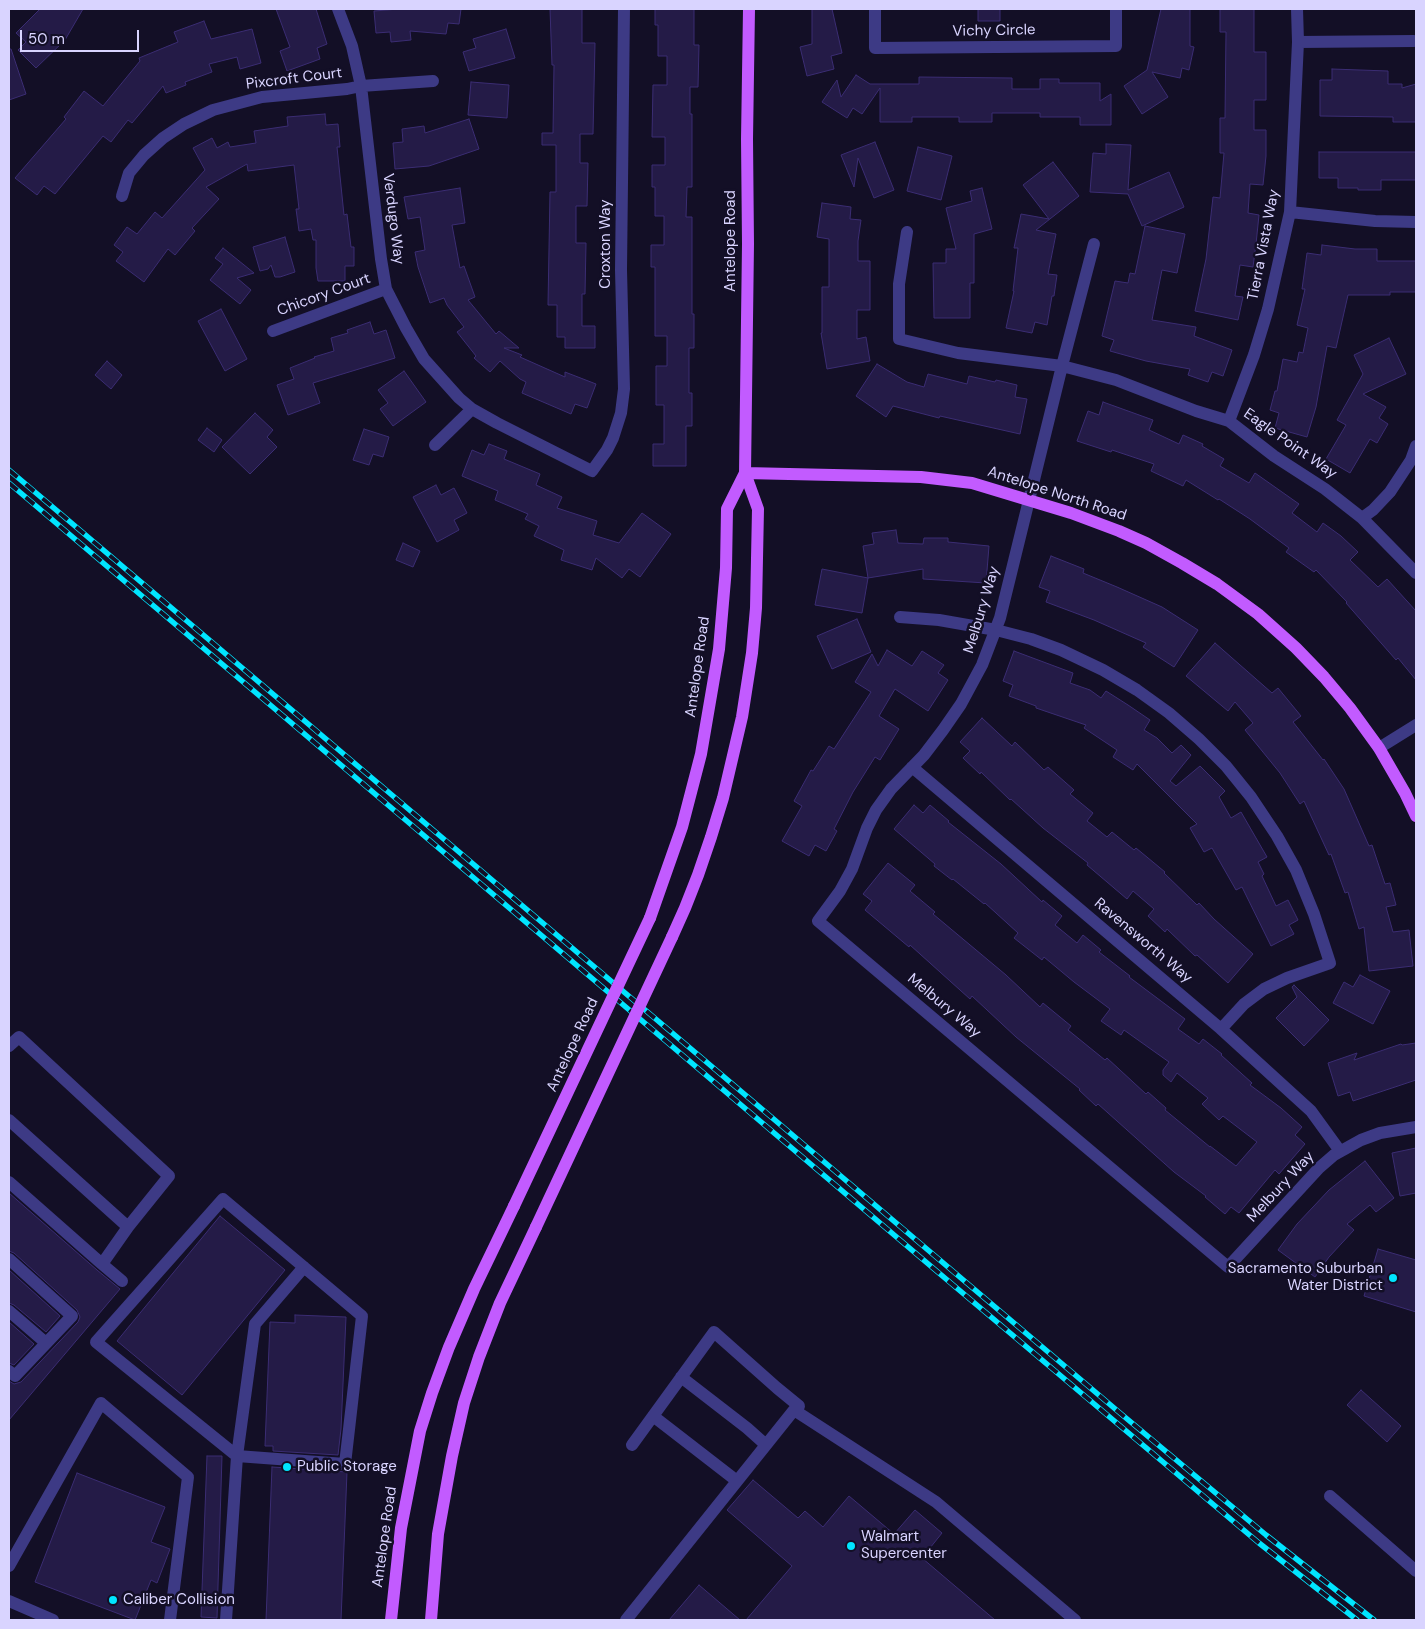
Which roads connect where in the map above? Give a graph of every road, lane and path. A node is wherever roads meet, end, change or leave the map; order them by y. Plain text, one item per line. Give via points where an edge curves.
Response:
1 (338, 9) edge
2 (624, 9) edge
3 (749, 9) edge
4 (875, 9) edge
5 (1116, 9) edge
6 (1297, 9) edge
7 (1414, 41) dead end
8 (1298, 42) junction
9 (433, 81) dead end
10 (361, 86) junction
11 (122, 196) dead end
12 (1290, 212) junction
13 (1416, 222) edge
14 (907, 232) dead end
15 (1094, 244) dead end
16 (386, 289) junction
17 (273, 331) dead end
18 (1062, 366) junction
19 (472, 409) junction
20 (1229, 421) junction
21 (434, 445) dead end
22 (1416, 446) edge
23 (592, 470) joint
24 (745, 473) junction
25 (1029, 501) junction
26 (1362, 518) junction
27 (1416, 573) edge
28 (900, 617) dead end
29 (996, 630) junction
30 (1416, 725) edge
31 (1379, 748) junction
32 (912, 767) junction
33 (1416, 816) edge
34 (1221, 1028) junction
35 (9, 1046) edge
36 (9, 1120) edge
37 (1416, 1127) edge
38 (1340, 1151) junction
39 (9, 1182) edge
40 (128, 1227) junction
41 (9, 1259) edge
42 (102, 1264) junction
43 (304, 1267) junction
44 (122, 1281) dead end
45 (9, 1311) edge
46 (46, 1343) junction
47 (9, 1371) edge
48 (681, 1377) junction
49 (794, 1410) junction
50 (652, 1416) junction
51 (632, 1445) dead end
52 (766, 1445) junction
53 (237, 1456) junction
54 (737, 1481) junction
55 (1330, 1496) dead end
56 (9, 1566) edge
57 (1416, 1571) edge
58 (9, 1601) edge
59 (53, 1620) edge
60 (170, 1620) edge
61 (226, 1620) edge
62 (391, 1620) edge
63 (431, 1620) edge
64 (626, 1620) edge
65 (1074, 1620) edge

1 - 10 street, Verdugo Way via 352,46
2 - 23 street, Croxton Way via 621,270 624,389 613,438
3 - 24 main road, Antelope Road
4 - 5 street, Vichy Circle via 874,48 1116,46
6 - 8 street, Tierra Vista Way
7 - 8 street
8 - 12 street, Tierra Vista Way
9 - 10 street, Pixcroft Court
10 - 11 street, Pixcroft Court via 262,97 195,118 163,138 144,155 129,173
10 - 16 street, Verdugo Way
12 - 13 street
12 - 20 street, Tierra Vista Way via 1268,309
14 - 18 street, Eagle Point Way via 900,284 899,339 958,353
15 - 18 street, Melbury Way
16 - 17 street, Chicory Court
16 - 19 street, Verdugo Way via 424,359
18 - 20 street, Eagle Point Way via 1116,380
18 - 25 street, Melbury Way
19 - 21 street
19 - 23 street, Verdugo Way
20 - 26 street, Eagle Point Way
22 - 26 street via 1411,460 1390,492
24 - 25 main road, Antelope North Road via 922,476 972,483
24 - 62 main road, Antelope Road, bridge via 727,509 719,649 701,754 682,826 650,918 453,1338 426,1412 417,1449 401,1528
24 - 63 main road, Antelope Road, bridge via 758,509 756,608 742,717 723,798 685,908 500,1303 479,1356 452,1456 438,1534
25 - 29 street, Melbury Way
25 - 31 main road, Antelope North Road via 1071,513 1146,543 1217,584 1296,648 1350,708
26 - 27 street, Eagle Point Way
28 - 29 street
29 - 32 street, Melbury Way via 962,704
29 - 34 street via 1060,650 1103,670 1169,713 1226,766 1277,836 1296,870 1330,963 1264,989
30 - 31 street
31 - 33 main road, Antelope North Road
32 - 34 street, Ravensworth Way
32 - 38 street, Melbury Way via 876,810 852,869 818,921 1228,1267 1319,1168
34 - 38 street, Ravensworth Way via 1311,1111
35 - 40 street via 19,1037 169,1176
36 - 40 street
37 - 38 street, Melbury Way via 1380,1133
39 - 42 street
40 - 42 street
41 - 46 street via 72,1316
42 - 44 street
43 - 53 street via 255,1324
43 - 53 street via 362,1316 345,1464
43 - 53 street via 223,1198 96,1342
45 - 46 street
46 - 47 street via 15,1376
48 - 49 street via 714,1332 798,1406
48 - 50 street
48 - 52 street
49 - 52 street
49 - 65 street via 936,1502
50 - 51 street
50 - 54 street
52 - 54 street
53 - 61 street
54 - 64 street
55 - 57 street
56 - 60 street via 101,1403 188,1477
58 - 59 street

